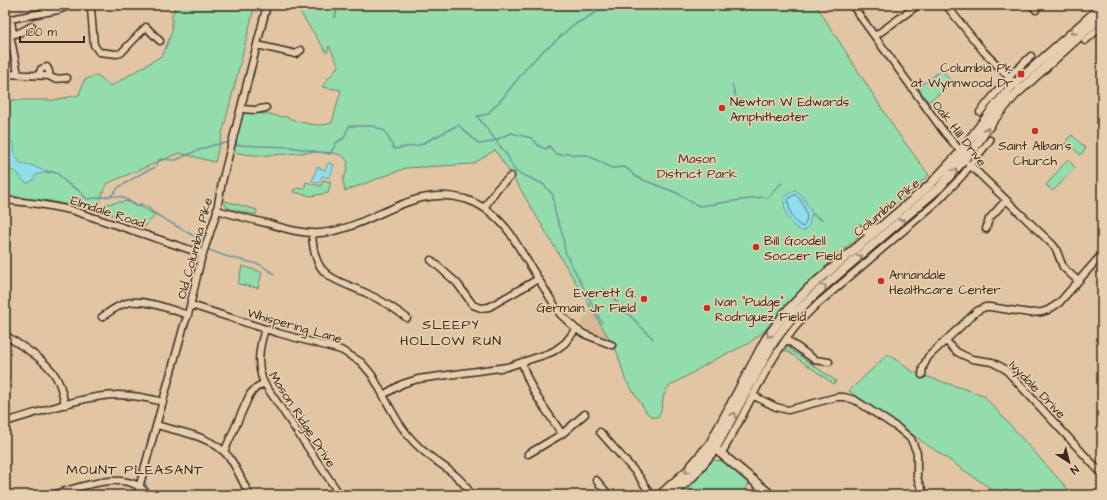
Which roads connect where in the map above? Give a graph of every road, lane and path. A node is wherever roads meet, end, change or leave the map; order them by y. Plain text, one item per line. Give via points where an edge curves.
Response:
1 (72, 5) edge
2 (97, 5) edge
3 (268, 5) edge
4 (852, 5) edge
5 (918, 5) edge
6 (946, 5) edge
7 (90, 7) edge
8 (51, 8) edge
9 (1100, 10) edge
10 (8, 20) edge
11 (32, 26) dead end
12 (1102, 26) edge
13 (9, 35) edge
14 (875, 36) junction
15 (160, 41) dead end
16 (1085, 41) dead end
17 (257, 45) junction
18 (301, 50) dead end
19 (1031, 56) dead end
20 (5, 74) edge
21 (18, 74) junction
22 (1009, 77) junction
23 (67, 78) dead end
24 (1018, 86) junction
25 (266, 108) dead end
26 (241, 109) junction
27 (980, 112) dead end
28 (990, 140) dead end
29 (963, 155) junction
30 (970, 166) junction
31 (511, 176) dead end
32 (5, 200) edge
33 (1006, 200) junction
34 (484, 208) junction
35 (217, 210) junction
36 (884, 225) junction
37 (986, 229) dead end
38 (859, 230) dead end
39 (312, 233) junction
40 (203, 254) junction
41 (1102, 254) edge
42 (431, 260) dead end
43 (538, 279) junction
44 (1078, 281) junction
45 (191, 305) junction
46 (188, 315) junction
47 (102, 317) dead end
48 (407, 318) dead end
49 (265, 329) junction
50 (576, 329) junction
51 (5, 335) edge
52 (786, 339) junction
53 (946, 341) junction
54 (612, 345) dead end
55 (522, 362) junction
56 (829, 362) dead end
57 (922, 375) dead end
58 (264, 383) junction
59 (383, 395) junction
60 (754, 396) junction
61 (163, 402) junction
62 (65, 405) junction
63 (585, 414) dead end
64 (5, 422) edge
65 (157, 425) junction
66 (600, 432) dead end
67 (562, 434) junction
68 (715, 449) junction
69 (224, 452) junction
70 (528, 454) dead end
71 (1102, 474) edge
72 (596, 480) dead end
73 (140, 486) junction
74 (648, 492) edge
75 (52, 495) edge
76 (137, 495) edge
77 (148, 495) edge
78 (249, 495) edge
79 (340, 495) edge
80 (471, 495) edge
81 (609, 495) edge
82 (660, 495) edge
83 (672, 495) edge
84 (771, 495) edge
85 (925, 495) edge

1 - 8 street
2 - 7 street
3 - 17 street, Old Columbia Pike
4 - 14 street, Oak Hill Drive
5 - 14 street
6 - 22 street via 984,52
7 - 15 street via 94,45 98,52 121,53 146,27
8 - 10 street
9 - 24 main road, Columbia Pike
10 - 13 street
11 - 13 street
12 - 16 street
13 - 21 street
14 - 29 street, Oak Hill Drive
17 - 18 street via 296,54
17 - 26 street, Old Columbia Pike
19 - 22 street
20 - 21 street
21 - 23 street via 49,76 54,79
22 - 24 street
22 - 27 street
24 - 29 main road, Columbia Pike via 1006,105
25 - 26 street
26 - 35 street, Old Columbia Pike via 220,187
28 - 30 street
29 - 30 street, Oak Hill Drive
29 - 36 main road, Columbia Pike
68 -> 29 main road, Columbia Pike via 773,343 792,317 947,180
30 - 33 street, Oak Hill Drive
30 - 52 street via 937,202 806,314
31 - 34 street via 496,189
32 - 40 street, Elmdale Road via 70,210
33 - 37 street via 989,219
33 - 44 street, Oak Hill Drive via 1053,245 1063,267
34 - 39 street via 459,197 423,196 342,229
34 - 43 street via 510,233
35 - 39 street via 294,231
35 - 40 street, Old Columbia Pike
36 - 38 main road via 869,231
36 -> 68 main road, Columbia Pike via 808,289 776,323 766,339
39 - 48 street via 316,261 324,272 335,280 389,304
40 - 45 street, Old Columbia Pike
41 - 44 street
42 - 43 street via 457,283 473,305 481,308 489,307
43 - 50 street via 560,314
44 - 53 street via 1059,303 1042,312 1030,314 990,307 981,308
45 - 46 street, Old Columbia Pike
45 - 49 street, Whispering Lane
46 - 47 street via 134,302 123,304
46 - 61 street, Old Columbia Pike
49 - 58 street, Mason Ridge Drive via 258,359
49 - 59 street, Whispering Lane via 348,353 366,368
50 - 54 street
50 - 55 street via 565,343 554,351
51 - 62 street via 51,371 59,382
52 - 56 street via 815,360
52 - 60 street
53 - 57 street via 928,357
53 - 71 street, Ivydale Drive via 963,356 992,362 1005,369
55 - 59 street via 496,369 418,379 402,384
55 - 67 street via 528,383
58 - 69 street via 250,394
58 - 79 street, Mason Ridge Drive
59 - 80 street, Whispering Lane via 415,443 460,479
60 - 68 street
60 - 85 street via 776,408 788,410 837,397 863,404 911,439 917,453 917,477
61 - 62 street via 117,395 94,397
61 - 65 street, Old Columbia Pike
62 - 64 street
63 - 67 street
65 - 69 street via 205,439
65 - 73 street, Old Columbia Pike
66 - 74 street via 638,475
67 - 70 street
68 -> 82 main road, Columbia Pike
68 - 83 main road, Columbia Pike via 696,473
68 - 84 main road
69 - 78 street
72 - 81 street
73 - 75 street via 106,481
73 - 76 street, Old Columbia Pike
73 - 77 street

